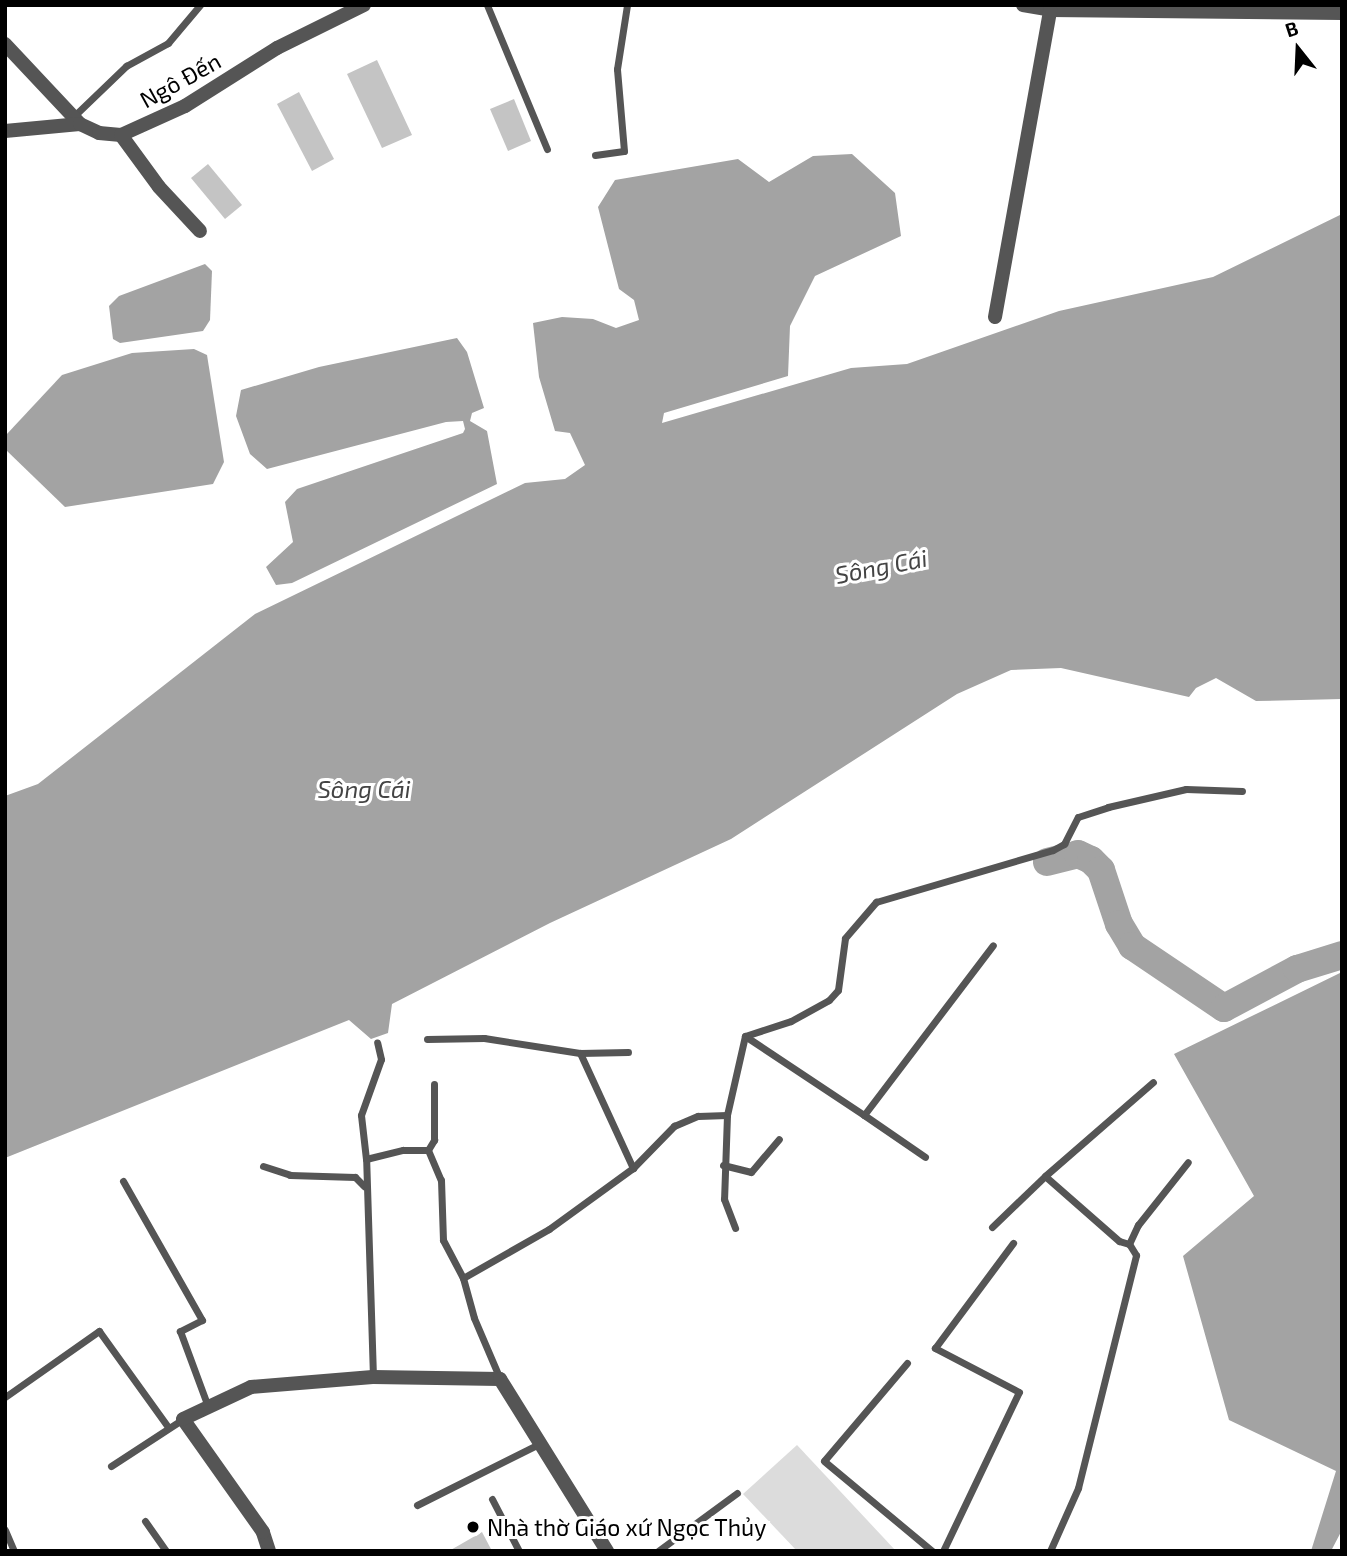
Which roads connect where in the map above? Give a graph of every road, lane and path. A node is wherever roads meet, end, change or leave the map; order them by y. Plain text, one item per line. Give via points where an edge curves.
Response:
1 (200, 5) edge
2 (365, 5) edge
3 (487, 5) edge
4 (626, 5) edge
5 (1023, 5) edge
6 (1050, 10) junction
7 (1342, 13) edge
8 (5, 44) edge
9 (76, 121) junction
10 (5, 131) edge
11 (121, 135) junction
12 (547, 149) dead end
13 (595, 155) dead end
14 (200, 231) dead end
15 (995, 317) dead end
16 (1242, 791) dead end
17 (993, 945) dead end
18 (745, 1036) junction
19 (427, 1039) dead end
20 (377, 1042) dead end
21 (628, 1052) dead end
22 (580, 1053) junction
23 (1153, 1082) dead end
24 (434, 1084) dead end
25 (727, 1115) junction
26 (864, 1115) junction
27 (779, 1139) dead end
28 (428, 1150) junction
29 (925, 1157) dead end
30 (366, 1159) junction
31 (1188, 1162) dead end
32 (723, 1165) junction
33 (263, 1166) dead end
34 (633, 1168) junction
35 (1045, 1177) junction
36 (122, 1181) dead end
37 (364, 1186) junction
38 (992, 1227) dead end
39 (734, 1228) dead end
40 (1013, 1243) dead end
41 (1129, 1244) junction
42 (463, 1278) junction
43 (907, 1363) dead end
44 (373, 1377) junction
45 (500, 1379) junction
46 (5, 1397) edge
47 (207, 1404) junction
48 (183, 1419) junction
49 (168, 1427) junction
50 (538, 1444) junction
51 (111, 1466) dead end
52 (737, 1493) dead end
53 (492, 1499) dead end
54 (416, 1505) dead end
55 (145, 1521) dead end
56 (5, 1530) edge
57 (14, 1551) edge
58 (166, 1551) edge
59 (268, 1551) edge
60 (519, 1551) edge
61 (607, 1551) edge
62 (658, 1551) edge
63 (932, 1551) edge
64 (943, 1551) edge
65 (1050, 1551) edge

1 - 9 lane via 168,43 117,74
2 - 11 street, Ngô Đến via 286,43 185,106
3 - 12 lane
4 - 13 lane via 617,69 624,151
5 - 6 street
6 - 7 street
6 - 15 street
8 - 9 street
9 - 10 street
9 - 11 street via 99,133
11 - 14 street via 159,187
16 - 18 lane via 1186,789 1108,807 1078,817 1063,844 1053,850 876,902 845,938 838,990 829,1000
17 - 26 lane
18 - 25 lane
18 - 26 lane
19 - 22 lane via 484,1038
20 - 30 lane via 381,1059 360,1115
21 - 22 lane
22 - 34 lane
23 - 35 lane
24 - 28 lane via 434,1140
25 - 32 lane
25 - 34 lane via 684,1120
26 - 29 lane
27 - 32 lane via 751,1172
28 - 30 lane via 403,1150
28 - 42 lane via 441,1180 443,1240
30 - 37 lane
31 - 41 lane via 1138,1225
32 - 39 lane via 724,1199
33 - 37 lane via 290,1175 355,1177
34 - 42 lane via 549,1230
35 - 38 lane
35 - 41 lane via 1119,1241
36 - 47 lane via 202,1320 180,1331
37 - 44 lane
40 - 64 lane via 935,1348 1019,1392
41 - 65 lane via 1136,1255 1081,1475
42 - 45 lane
43 - 63 lane via 824,1461
44 - 45 street
44 - 47 street via 251,1387
45 - 50 street
46 - 49 lane via 99,1331
47 - 48 street
48 - 49 lane
48 - 59 street via 263,1532
49 - 51 lane
50 - 54 lane
50 - 61 street
52 - 62 lane
53 - 60 lane
55 - 58 lane
56 - 57 lane

